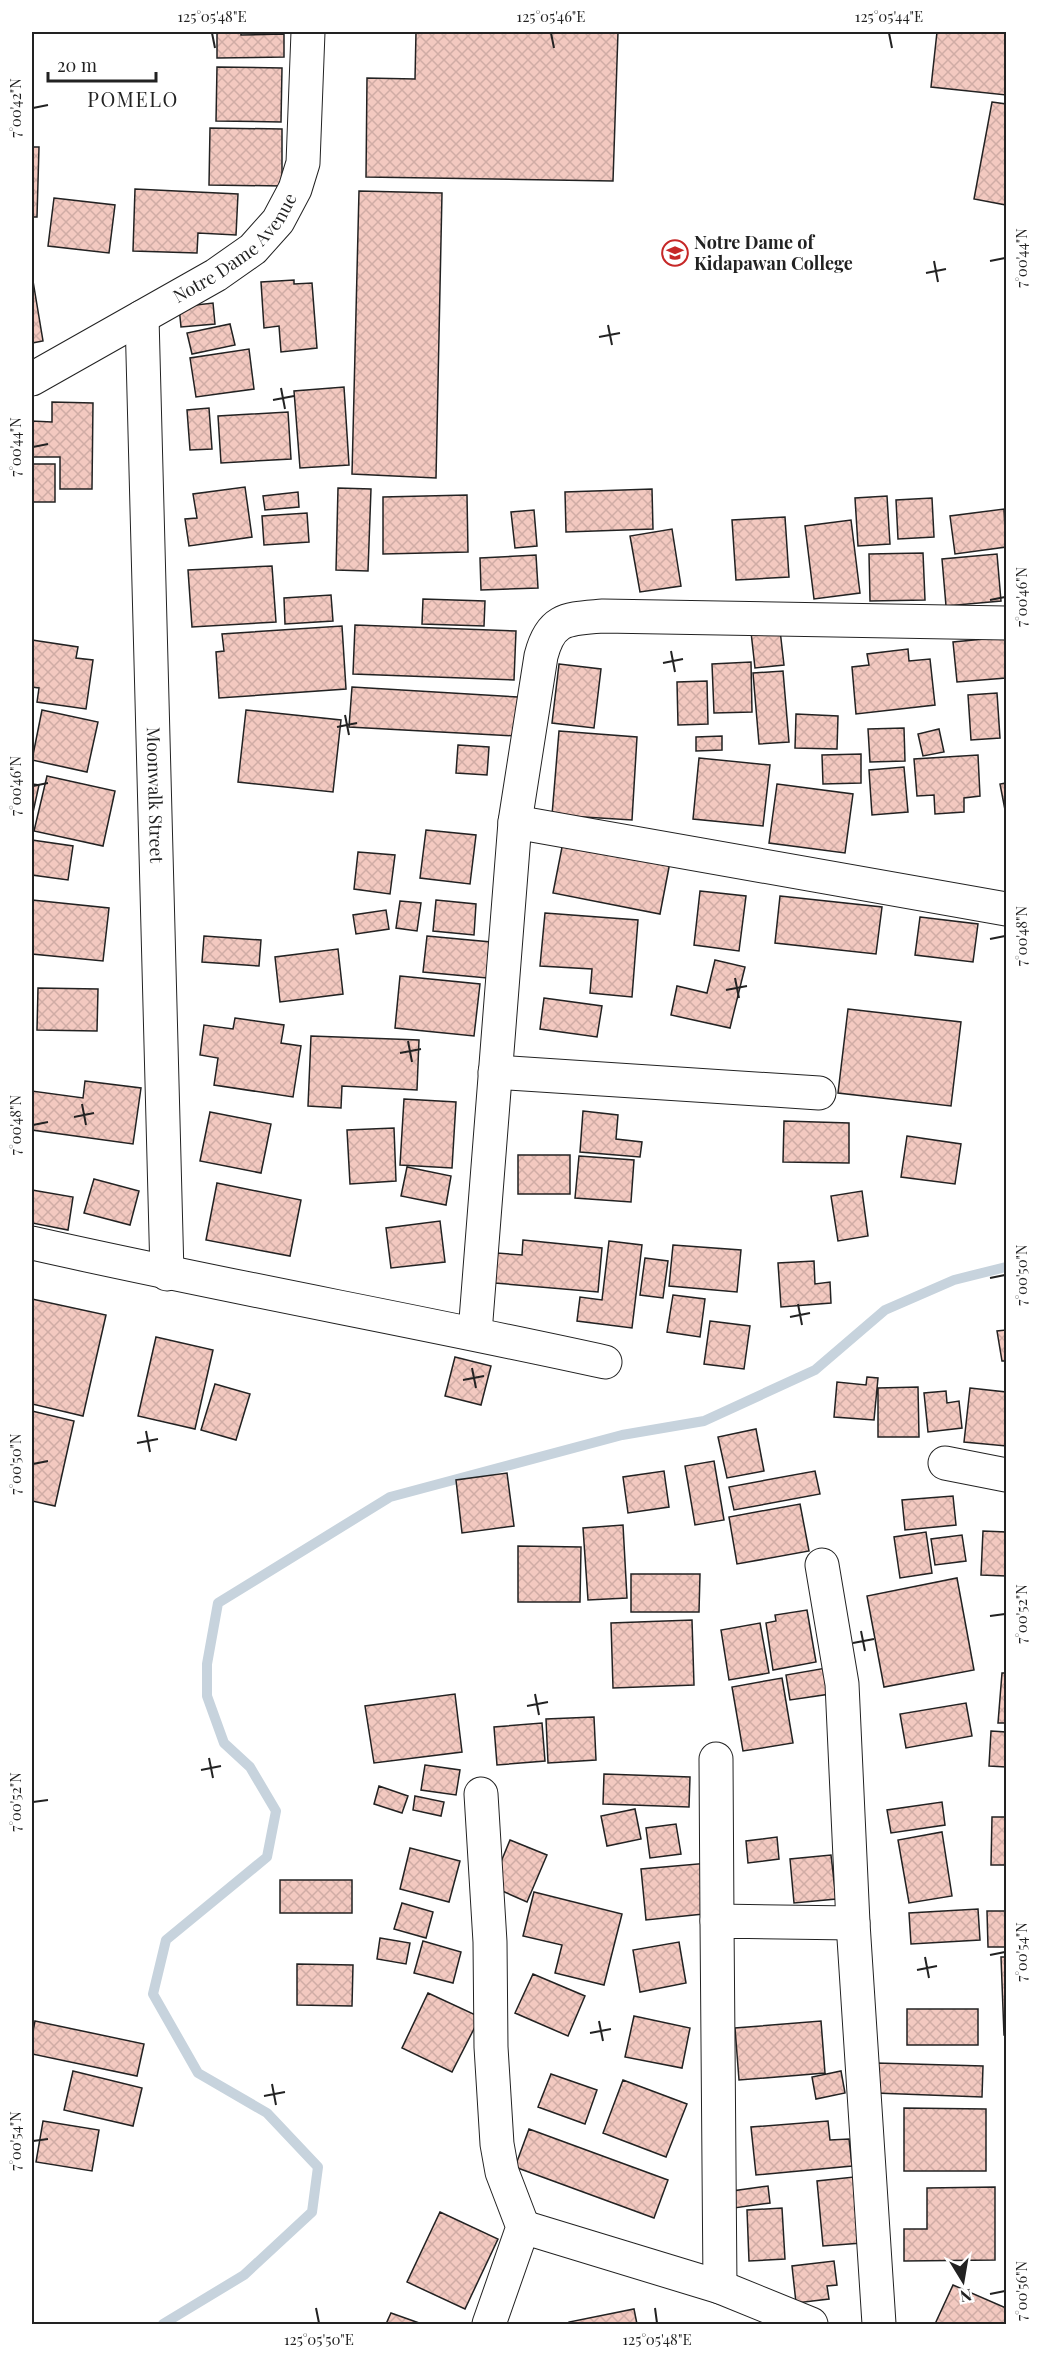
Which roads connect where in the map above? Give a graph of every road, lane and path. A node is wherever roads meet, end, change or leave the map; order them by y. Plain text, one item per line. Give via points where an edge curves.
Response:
1 (308, 32) edge
2 (142, 317) junction
3 (32, 379) edge
4 (1006, 623) edge
5 (515, 822) junction
6 (1006, 909) edge
7 (495, 1072) junction
8 (819, 1093) dead end
9 (32, 1243) edge
10 (167, 1274) junction
11 (475, 1333) junction
12 (605, 1362) dead end
13 (945, 1463) dead end
14 (1006, 1475) edge
15 (822, 1564) dead end
16 (716, 1759) dead end
17 (481, 1794) dead end
18 (717, 1921) junction
19 (853, 1923) junction
20 (524, 2227) junction
21 (720, 2287) junction
22 (489, 2325) edge
23 (811, 2325) edge
24 (879, 2325) edge

1 - 2 street, Notre Dame Avenue via 303,163 296,189 278,220 253,249
2 - 3 street, Notre Dame Avenue
2 - 10 street, Moonwalk Street
4 - 5 street via 603,616 570,619 554,626 541,656
5 - 6 street
5 - 7 street
7 - 8 street
7 - 11 street
9 - 10 street
10 - 11 street
11 - 12 street
13 - 14 street
15 - 19 street via 842,1684
16 - 18 street
17 - 20 street via 497,2144 502,2172
18 - 19 street
18 - 21 street
19 - 24 street
20 - 21 street
20 - 22 street
21 - 23 street

